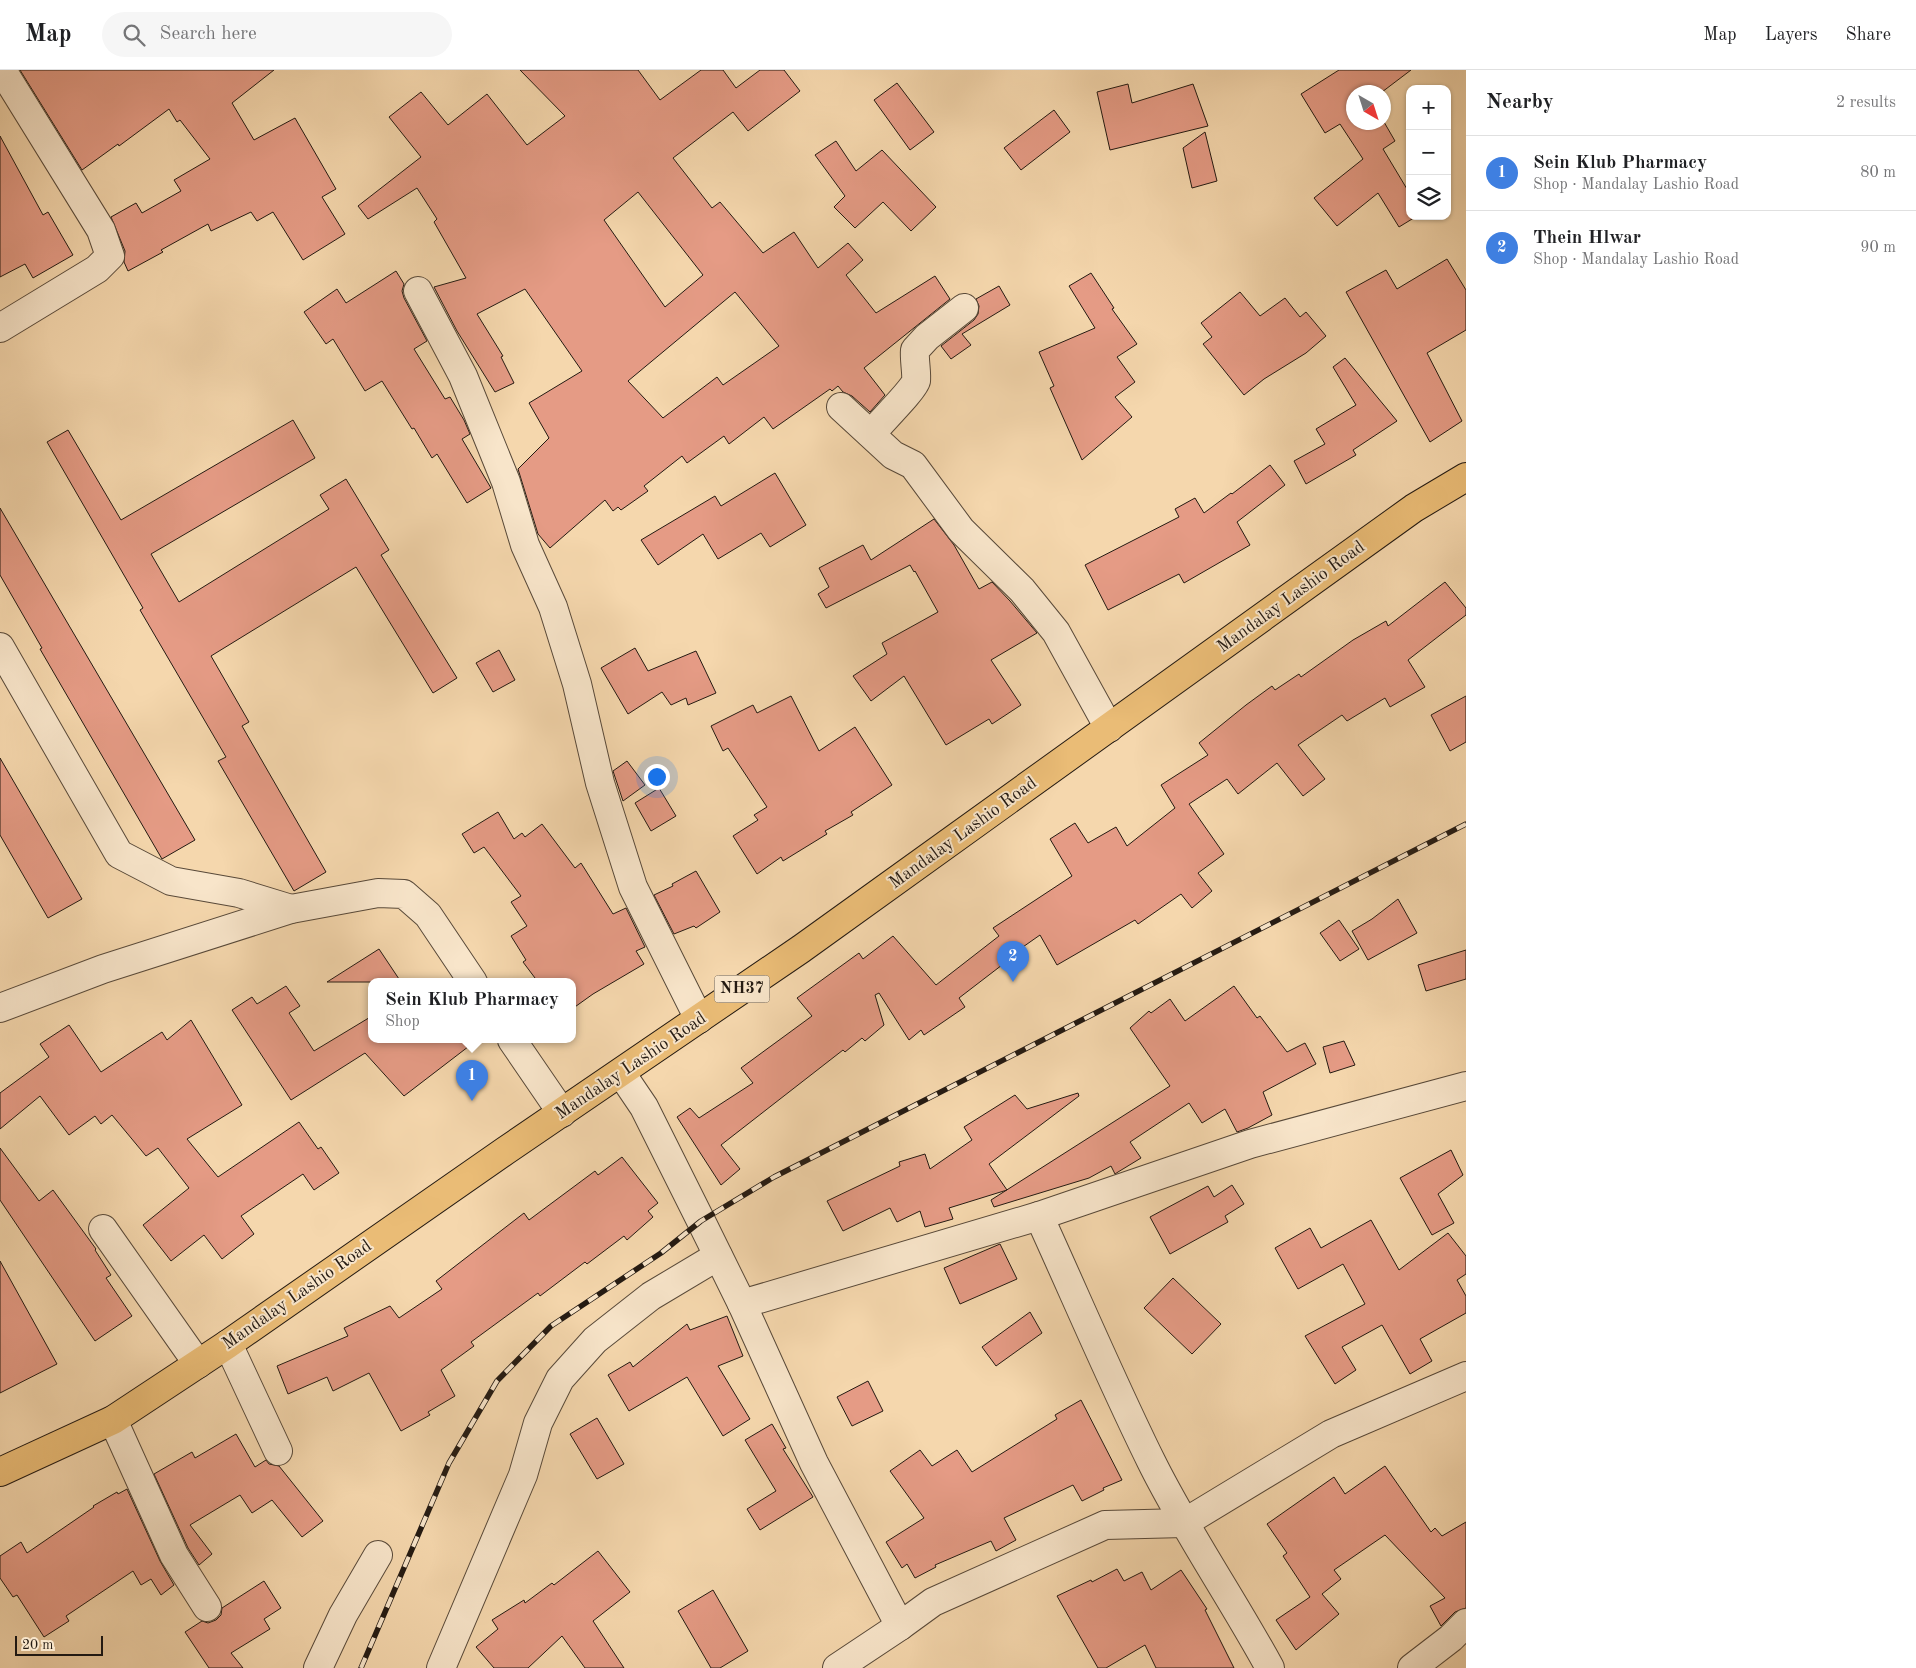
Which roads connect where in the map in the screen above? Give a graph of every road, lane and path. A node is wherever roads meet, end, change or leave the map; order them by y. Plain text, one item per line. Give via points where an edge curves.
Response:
1 (2, 70) edge
2 (418, 292) dead end
3 (964, 308) dead end
4 (0, 328) edge
5 (841, 407) dead end
6 (871, 434) junction
7 (1466, 477) edge
8 (0, 647) edge
9 (1109, 728) junction
10 (290, 909) junction
11 (470, 978) edge
12 (0, 1008) edge
13 (699, 1019) junction
14 (514, 1043) edge
15 (621, 1073) junction
16 (1466, 1086) edge
17 (562, 1113) junction
18 (1039, 1216) junction
19 (103, 1229) dead end
20 (718, 1256) junction
21 (742, 1304) junction
22 (228, 1344) junction
23 (198, 1364) junction
24 (1466, 1376) edge
25 (113, 1420) junction
26 (278, 1451) dead end
27 (0, 1472) edge
28 (1184, 1523) junction
29 (378, 1554) dead end
30 (207, 1607) dead end
31 (1466, 1623) edge
32 (900, 1626) junction
33 (318, 1668) edge
34 (441, 1668) edge
35 (837, 1668) edge
36 (1270, 1668) edge
37 (1412, 1668) edge

1 - 4 street via 101,230 110,256 97,269
2 - 13 street via 463,376 506,482 525,545 552,607 577,684 600,783 633,887
3 - 6 street via 915,350 916,382
5 - 6 street
6 - 9 street via 893,455 913,465 961,530 1022,590 1056,632
7 - 9 highway, Mandalay Lashio Road / NH37 via 1414,508
8 - 10 street via 119,854 171,881 239,894
9 - 13 highway, Mandalay Lashio Road / NH37 via 802,949
10 - 11 street via 378,893 404,894 428,915
10 - 12 street via 102,969
13 - 15 highway, Mandalay Lashio Road / NH37
14 - 17 street
15 - 17 highway, Mandalay Lashio Road / NH37
15 - 20 street via 644,1108
16 - 18 street via 1250,1144
17 - 22 highway, Mandalay Lashio Road / NH37
18 - 21 street
18 - 28 street via 1151,1461
19 - 23 street
20 - 21 street
20 - 34 street via 650,1296 595,1340 560,1379 538,1423 523,1475
21 - 32 street via 814,1463
22 - 23 highway, Mandalay Lashio Road / NH37
22 - 26 street
23 - 25 highway, Mandalay Lashio Road / NH37
24 - 28 street via 1331,1434
25 - 27 highway, Mandalay Lashio Road / NH37
25 - 30 street via 174,1555
28 - 32 street via 1105,1525 933,1602
28 - 36 street
29 - 33 street via 343,1615
31 - 37 street
32 - 35 street

